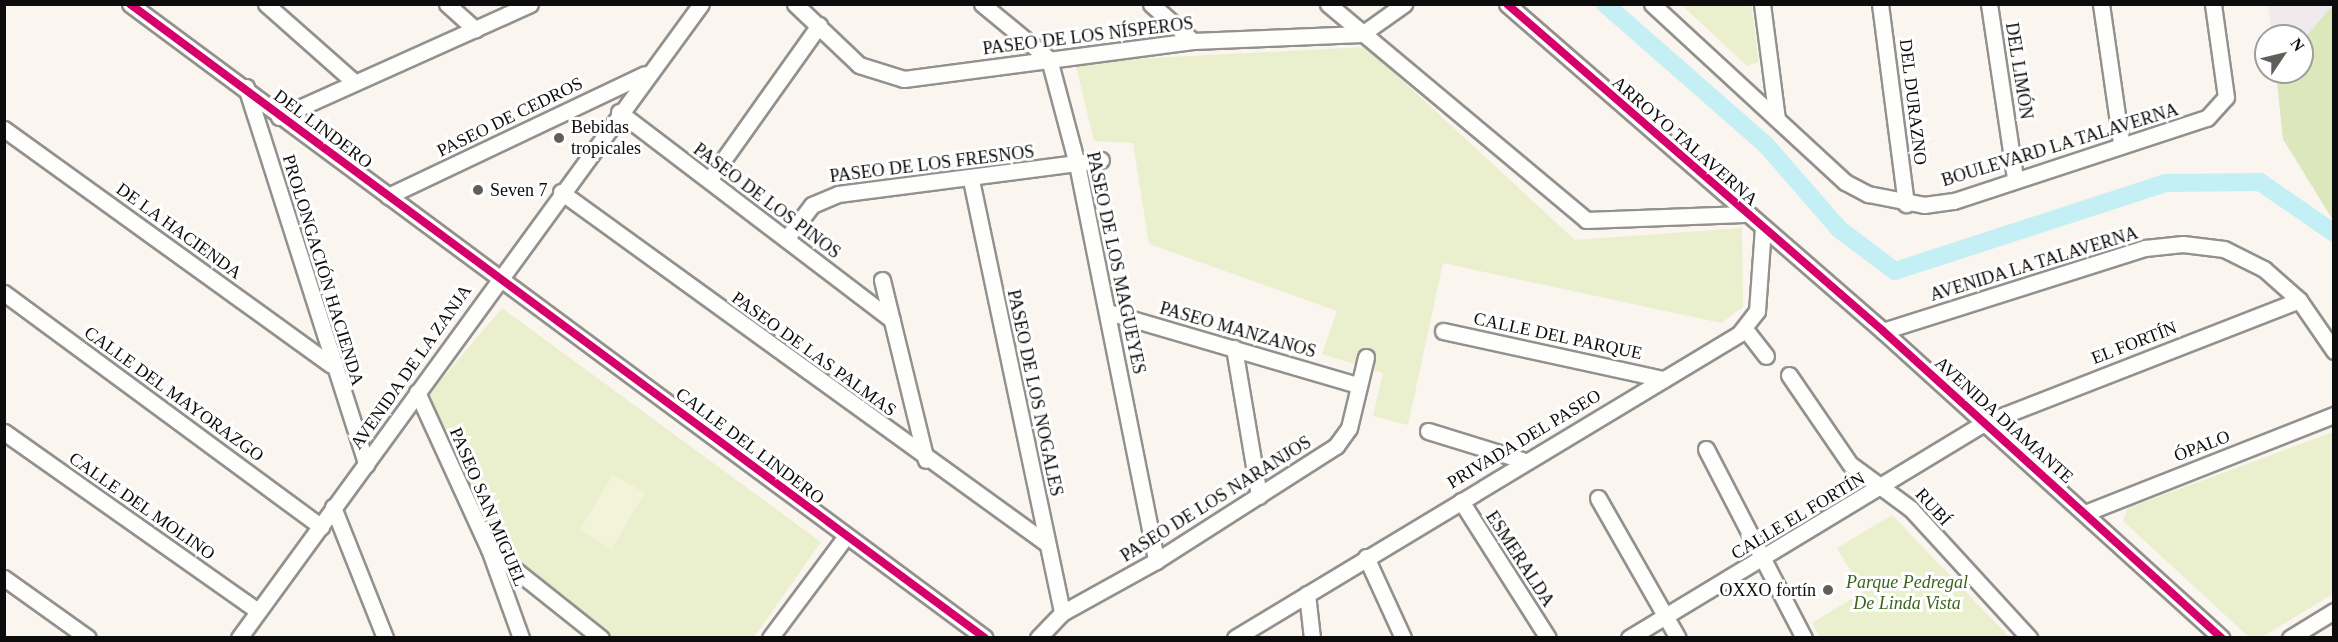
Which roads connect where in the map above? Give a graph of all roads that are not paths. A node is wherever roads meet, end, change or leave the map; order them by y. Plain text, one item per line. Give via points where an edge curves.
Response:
1 (130, 4) edge
2 (266, 4) edge
3 (447, 4) edge
4 (530, 4) edge
5 (701, 4) edge
6 (795, 4) edge
7 (982, 4) edge
8 (1151, 4) edge
9 (1328, 4) edge
10 (1404, 4) edge
11 (1506, 4) edge
12 (1652, 4) edge
13 (1762, 4) edge
14 (1880, 4) edge
15 (1989, 4) edge
16 (2101, 4) edge
17 (2213, 4) edge
18 (819, 25) junction
19 (475, 28) junction
20 (1362, 34) junction
21 (1193, 41) junction
22 (1049, 59) junction
23 (648, 72) junction
24 (353, 81) junction
25 (246, 86) junction
26 (619, 112) junction
27 (279, 117) junction
28 (1777, 119) junction
29 (4, 129) edge
30 (2121, 143) junction
31 (1101, 160) dead end
32 (1077, 164) junction
33 (2015, 179) junction
34 (709, 180) junction
35 (971, 180) junction
36 (561, 192) junction
37 (388, 196) junction
38 (1906, 204) junction
39 (1744, 214) junction
40 (1763, 228) junction
41 (786, 239) junction
42 (498, 278) junction
43 (882, 280) dead end
44 (4, 293) edge
45 (2299, 300) junction
46 (1108, 312) junction
47 (892, 320) junction
48 (1745, 328) junction
49 (1443, 331) dead end
50 (1883, 331) junction
51 (1234, 348) junction
52 (2334, 351) edge
53 (1766, 356) dead end
54 (1366, 357) dead end
55 (331, 365) junction
56 (1790, 375) dead end
57 (1664, 379) junction
58 (1358, 385) junction
59 (417, 392) junction
60 (2334, 415) edge
61 (1984, 423) junction
62 (1428, 431) dead end
63 (4, 432) edge
64 (1706, 449) dead end
65 (926, 460) junction
66 (1522, 460) junction
67 (366, 464) junction
68 (1883, 489) junction
69 (1259, 496) junction
70 (1598, 498) dead end
71 (1461, 501) junction
72 (333, 507) junction
73 (2085, 513) junction
74 (321, 527) junction
75 (846, 536) junction
76 (1046, 543) junction
77 (489, 549) junction
78 (1366, 557) junction
79 (1156, 561) junction
80 (1762, 561) junction
81 (4, 578) edge
82 (1307, 594) junction
83 (258, 611) junction
84 (2334, 611) edge
85 (1062, 613) junction
86 (1668, 615) junction
87 (243, 635) edge
88 (774, 636) edge
89 (88, 638) edge
90 (385, 638) edge
91 (521, 638) edge
92 (601, 638) edge
93 (985, 638) edge
94 (1038, 638) edge
95 (1234, 638) edge
96 (1312, 638) edge
97 (1403, 638) edge
98 (1548, 638) edge
99 (1629, 638) edge
100 (1678, 638) edge
101 (1804, 638) edge
102 (2029, 638) edge
103 (2221, 638) edge
104 (2289, 638) edge

1 - 25 street, DEL LINDERO
2 - 24 street
3 - 19 street
4 - 19 street
5 - 23 street, AVENIDA DE LA ZANJA
6 - 18 street, PASEO DE LOS NÍSPEROS
7 - 22 street
8 - 21 street
9 - 20 street
10 - 20 street
11 - 39 street, ARROYO TALAVERNA
12 - 28 street, BOULEVARD LA TALAVERNA
13 - 28 street
14 - 38 street, DEL DURAZNO
15 - 33 street, DEL LIMÓN
16 - 30 street
17 - 30 street, BOULEVARD LA TALAVERNA via 2226,97 2219,110 2190,126
18 - 22 street, PASEO DE LOS NÍSPEROS via 859,65 904,79
18 - 34 street
19 - 24 street
20 - 21 street, PASEO DE LOS NÍSPEROS
20 - 39 street via 1579,216 1594,222
21 - 22 street, PASEO DE LOS NÍSPEROS
22 - 32 street, PASEO DE LOS MAGUEYES
23 - 26 street, AVENIDA DE LA ZANJA
23 - 37 street, PASEO DE CEDROS
24 - 27 street
25 - 27 street, DEL LINDERO
25 - 55 street, PROLONGACIÓN HACIENDA
26 - 34 street, PASEO DE LOS PINOS
26 - 36 street, AVENIDA DE LA ZANJA
27 - 37 street, DEL LINDERO
28 - 38 street, BOULEVARD LA TALAVERNA via 1845,182
29 - 55 street, DE LA HACIENDA
30 - 33 street, BOULEVARD LA TALAVERNA
31 - 32 street, PASEO DE LOS FRESNOS
32 - 35 street, PASEO DE LOS FRESNOS
32 - 46 street, PASEO DE LOS MAGUEYES
33 - 38 street, BOULEVARD LA TALAVERNA via 1954,201
34 - 41 street, PASEO DE LOS PINOS
35 - 41 street, PASEO DE LOS FRESNOS via 821,199
35 - 76 street, PASEO DE LOS NOGALES
36 - 42 street, AVENIDA DE LA ZANJA
36 - 65 street, PASEO DE LAS PALMAS
37 - 42 street, DEL LINDERO
39 - 40 street, ARROYO TALAVERNA
40 - 48 street via 1756,311
40 - 50 street, AVENIDA DIAMANTE
41 - 47 street, PASEO DE LOS PINOS
42 - 59 street, AVENIDA DE LA ZANJA
42 - 75 street, CALLE DEL LINDERO
43 - 47 street
44 - 74 street, CALLE DEL MAYORAZGO
45 - 50 street, AVENIDA LA TALAVERNA via 2264,269 2223,249 2183,244 2145,249
45 - 52 street, AVENIDA LA TALAVERNA
45 - 61 street, EL FORTÍN
46 - 51 street, PASEO MANZANOS
46 - 79 street, PASEO DE LOS MAGUEYES
47 - 65 street
48 - 53 street
48 - 57 street, PRIVADA DEL PASEO
49 - 57 street, CALLE DEL PARQUE
50 - 61 street, AVENIDA DIAMANTE
51 - 58 street, PASEO MANZANOS
51 - 69 street
54 - 58 street, PASEO DE LOS NARANJOS
55 - 67 street, PROLONGACIÓN HACIENDA
56 - 68 street, RUBÍ via 1850,464
57 - 66 street, PRIVADA DEL PASEO
58 - 69 street, PASEO DE LOS NARANJOS via 1345,437
59 - 67 street, AVENIDA DE LA ZANJA
59 - 77 street, PASEO SAN MIGUEL
60 - 73 street, ÓPALO
61 - 68 street, CALLE EL FORTÍN
61 - 73 street, AVENIDA DIAMANTE
62 - 66 street
63 - 83 street, CALLE DEL MOLINO
64 - 80 street
65 - 76 street, PASEO DE LAS PALMAS
66 - 71 street, PRIVADA DEL PASEO
67 - 72 street, AVENIDA DE LA ZANJA
68 - 80 street, CALLE EL FORTÍN
68 - 102 street, RUBÍ via 1911,510
69 - 79 street, PASEO DE LOS NARANJOS
70 - 86 street
71 - 78 street, PRIVADA DEL PASEO
71 - 98 street, ESMERALDA
72 - 74 street, AVENIDA DE LA ZANJA
72 - 90 street
73 - 103 street, AVENIDA DIAMANTE
74 - 83 street, AVENIDA DE LA ZANJA
75 - 88 street
75 - 93 street, CALLE DEL LINDERO
76 - 85 street, PASEO DE LOS NOGALES
77 - 91 street, PASEO SAN MIGUEL
77 - 92 street
78 - 82 street, PRIVADA DEL PASEO
78 - 97 street
79 - 85 street, PASEO DE LOS NARANJOS
80 - 86 street, CALLE EL FORTÍN
80 - 101 street
81 - 89 street
82 - 95 street, PRIVADA DEL PASEO
82 - 96 street
83 - 87 street, AVENIDA DE LA ZANJA
84 - 104 street
85 - 94 street, PASEO DE LOS NARANJOS
86 - 99 street, CALLE EL FORTÍN
86 - 100 street

